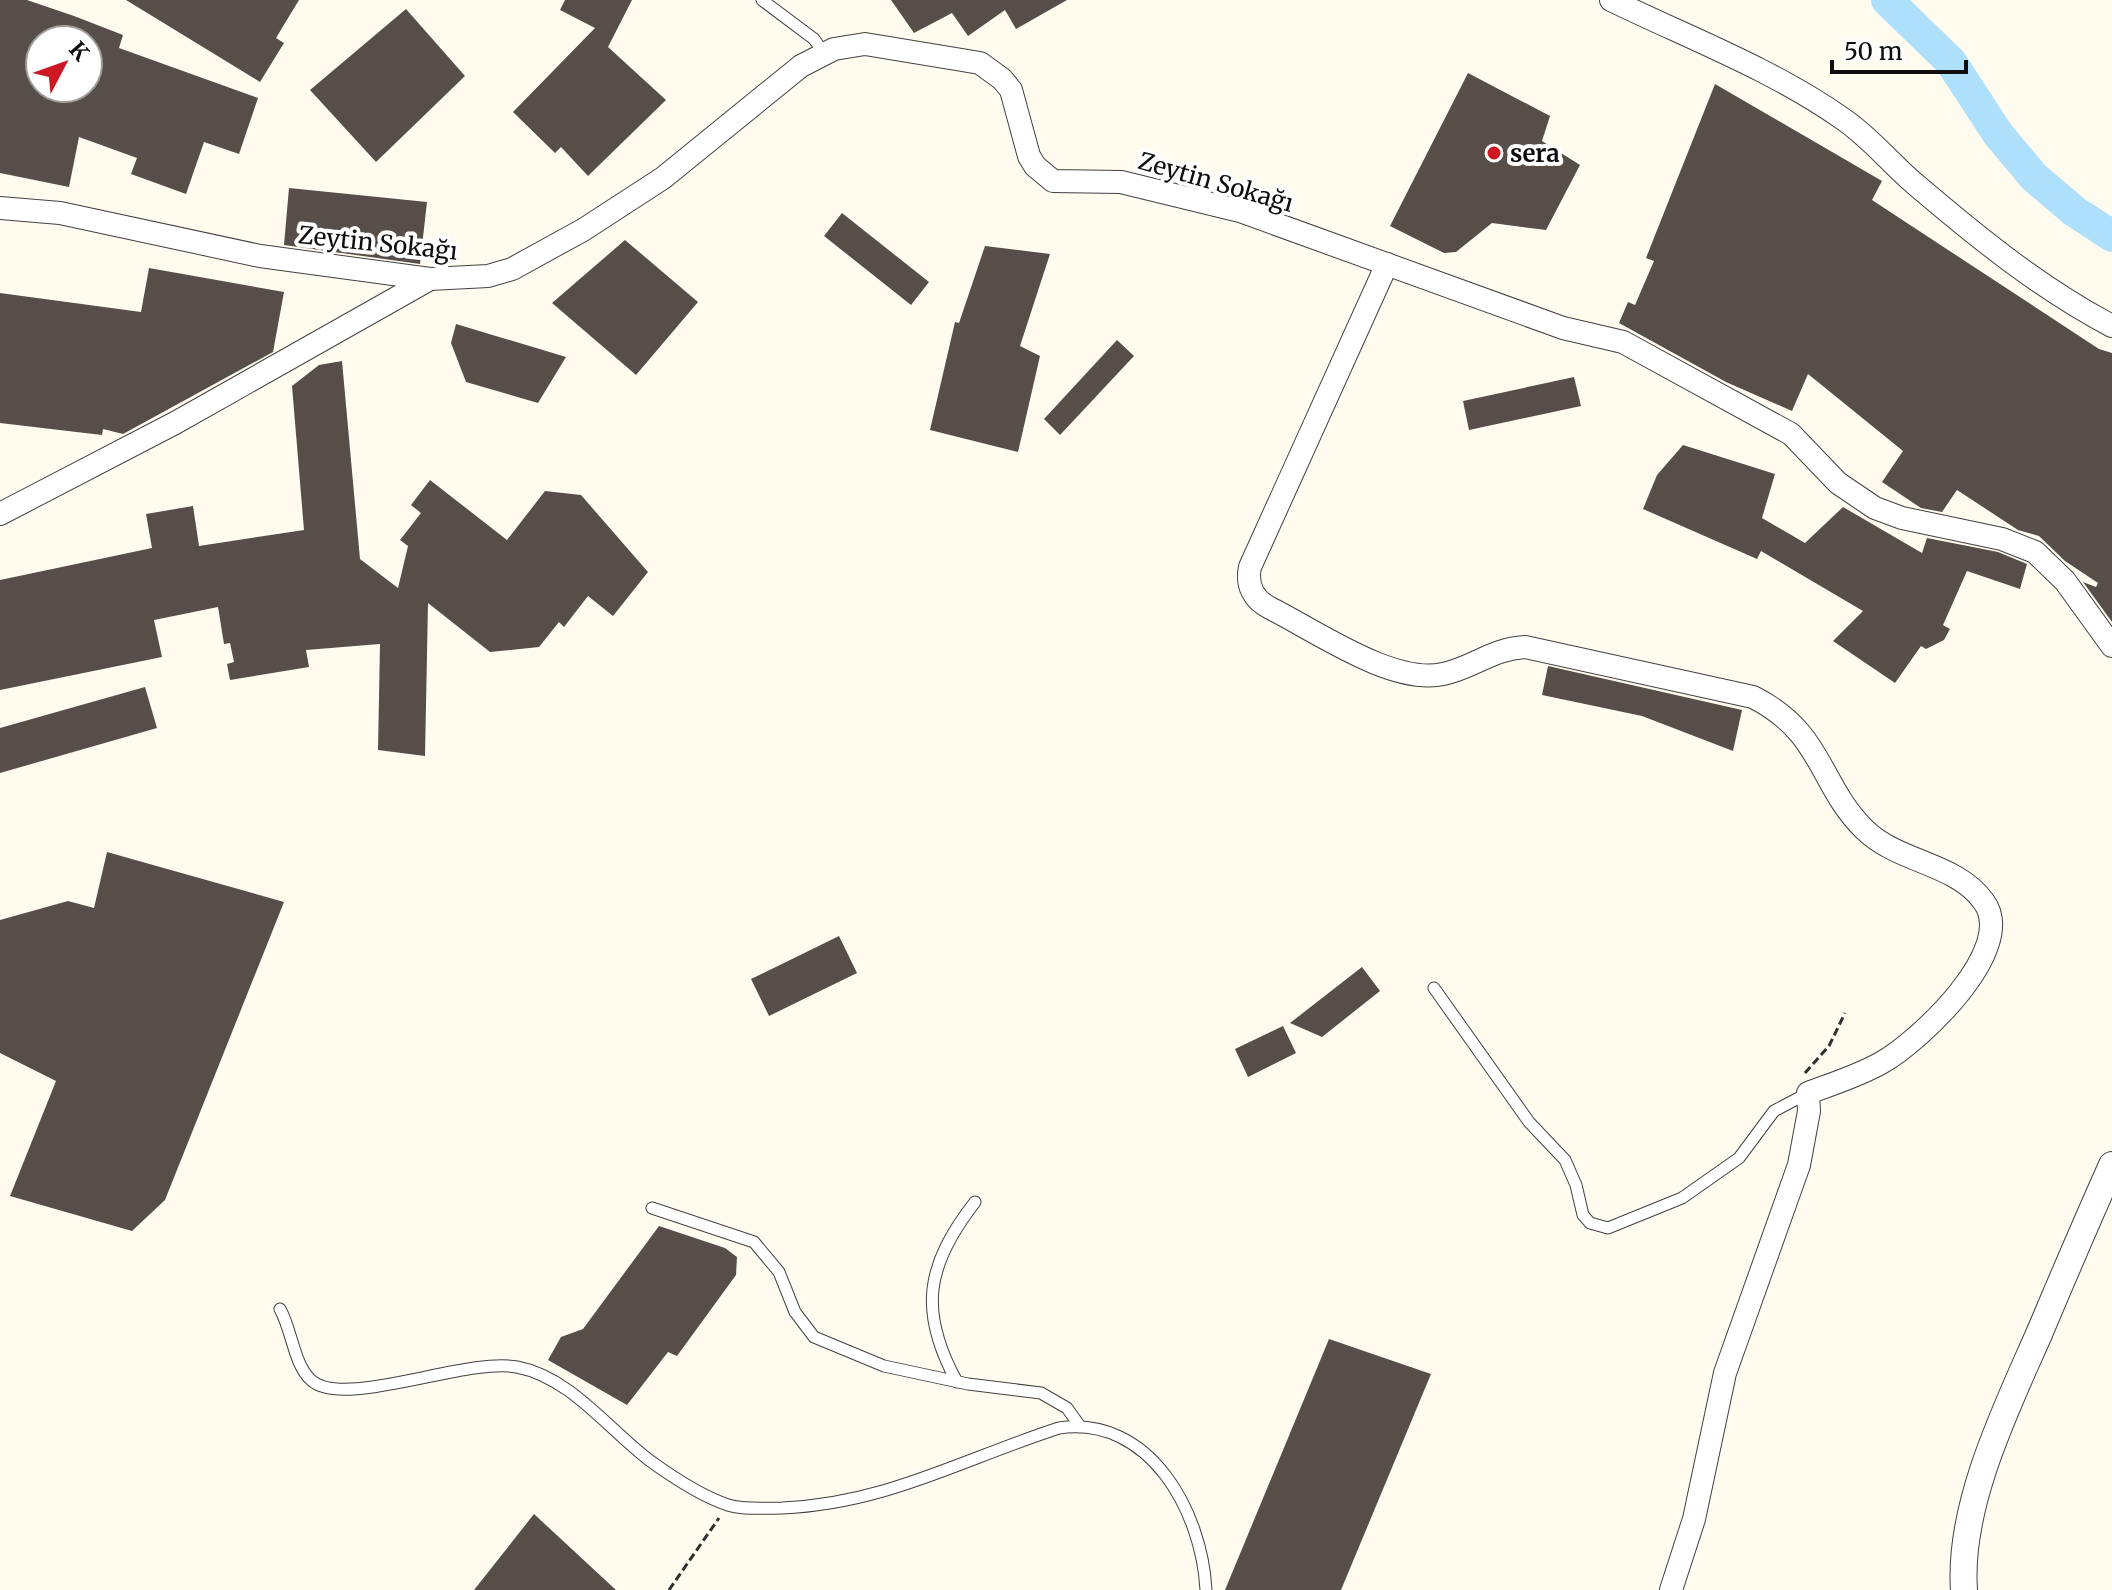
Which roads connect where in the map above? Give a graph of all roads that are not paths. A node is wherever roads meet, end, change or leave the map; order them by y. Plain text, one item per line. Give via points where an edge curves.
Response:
1 (762, 0) edge
2 (1611, 0) edge
3 (824, 53) junction
4 (0, 208) edge
5 (1387, 264) junction
6 (430, 279) junction
7 (2112, 326) edge
8 (0, 514) edge
9 (2112, 646) edge
10 (1434, 988) dead end
11 (1808, 1093) junction
12 (2112, 1165) edge
13 (975, 1202) dead end
14 (652, 1208) dead end
15 (280, 1309) dead end
16 (957, 1382) junction
17 (1079, 1425) junction
18 (1206, 1590) edge
19 (1671, 1590) edge
20 (1964, 1590) edge

1 - 3 lane via 814,39
2 - 7 street via 1740,61 1842,118 1913,183 2056,293
3 - 5 street, Zeytin Sokağı via 847,45 881,45 980,63 1011,90 1029,156 1053,181 1121,182 1240,211
3 - 6 street, Zeytin Sokağı via 801,66 688,160 583,230 512,269 488,276
4 - 6 street, Zeytin Sokağı via 60,213 260,256
5 - 9 street, Zeytin Sokağı via 1563,328 1623,342 1791,434 1838,483 1875,508 2035,552 2065,581
5 - 11 street via 1250,567 1251,589 1262,604 1408,675 1443,674 1501,649 1538,648 1753,697 1791,722 1864,829 1897,854 1962,882 1984,901 1994,927 1986,951 1919,1035 1882,1062
6 - 8 street via 175,423
10 - 11 lane via 1529,1122 1565,1160 1583,1215 1599,1227 1634,1219 1703,1186 1739,1158 1774,1111
11 - 19 street via 1799,1165 1725,1373 1694,1519
12 - 20 street via 2001,1420 1977,1495 1962,1565
13 - 16 lane via 951,1234 935,1276 931,1311 939,1349
14 - 16 lane via 754,1242 779,1272 795,1312 814,1337 884,1366
15 - 17 lane via 303,1371 317,1385 348,1390 459,1369 504,1365 529,1370 556,1382 655,1465 729,1505 772,1508 851,1501 919,1482 1051,1430
16 - 17 lane via 1041,1393 1067,1408
17 - 18 lane via 1136,1447 1168,1478 1193,1521

